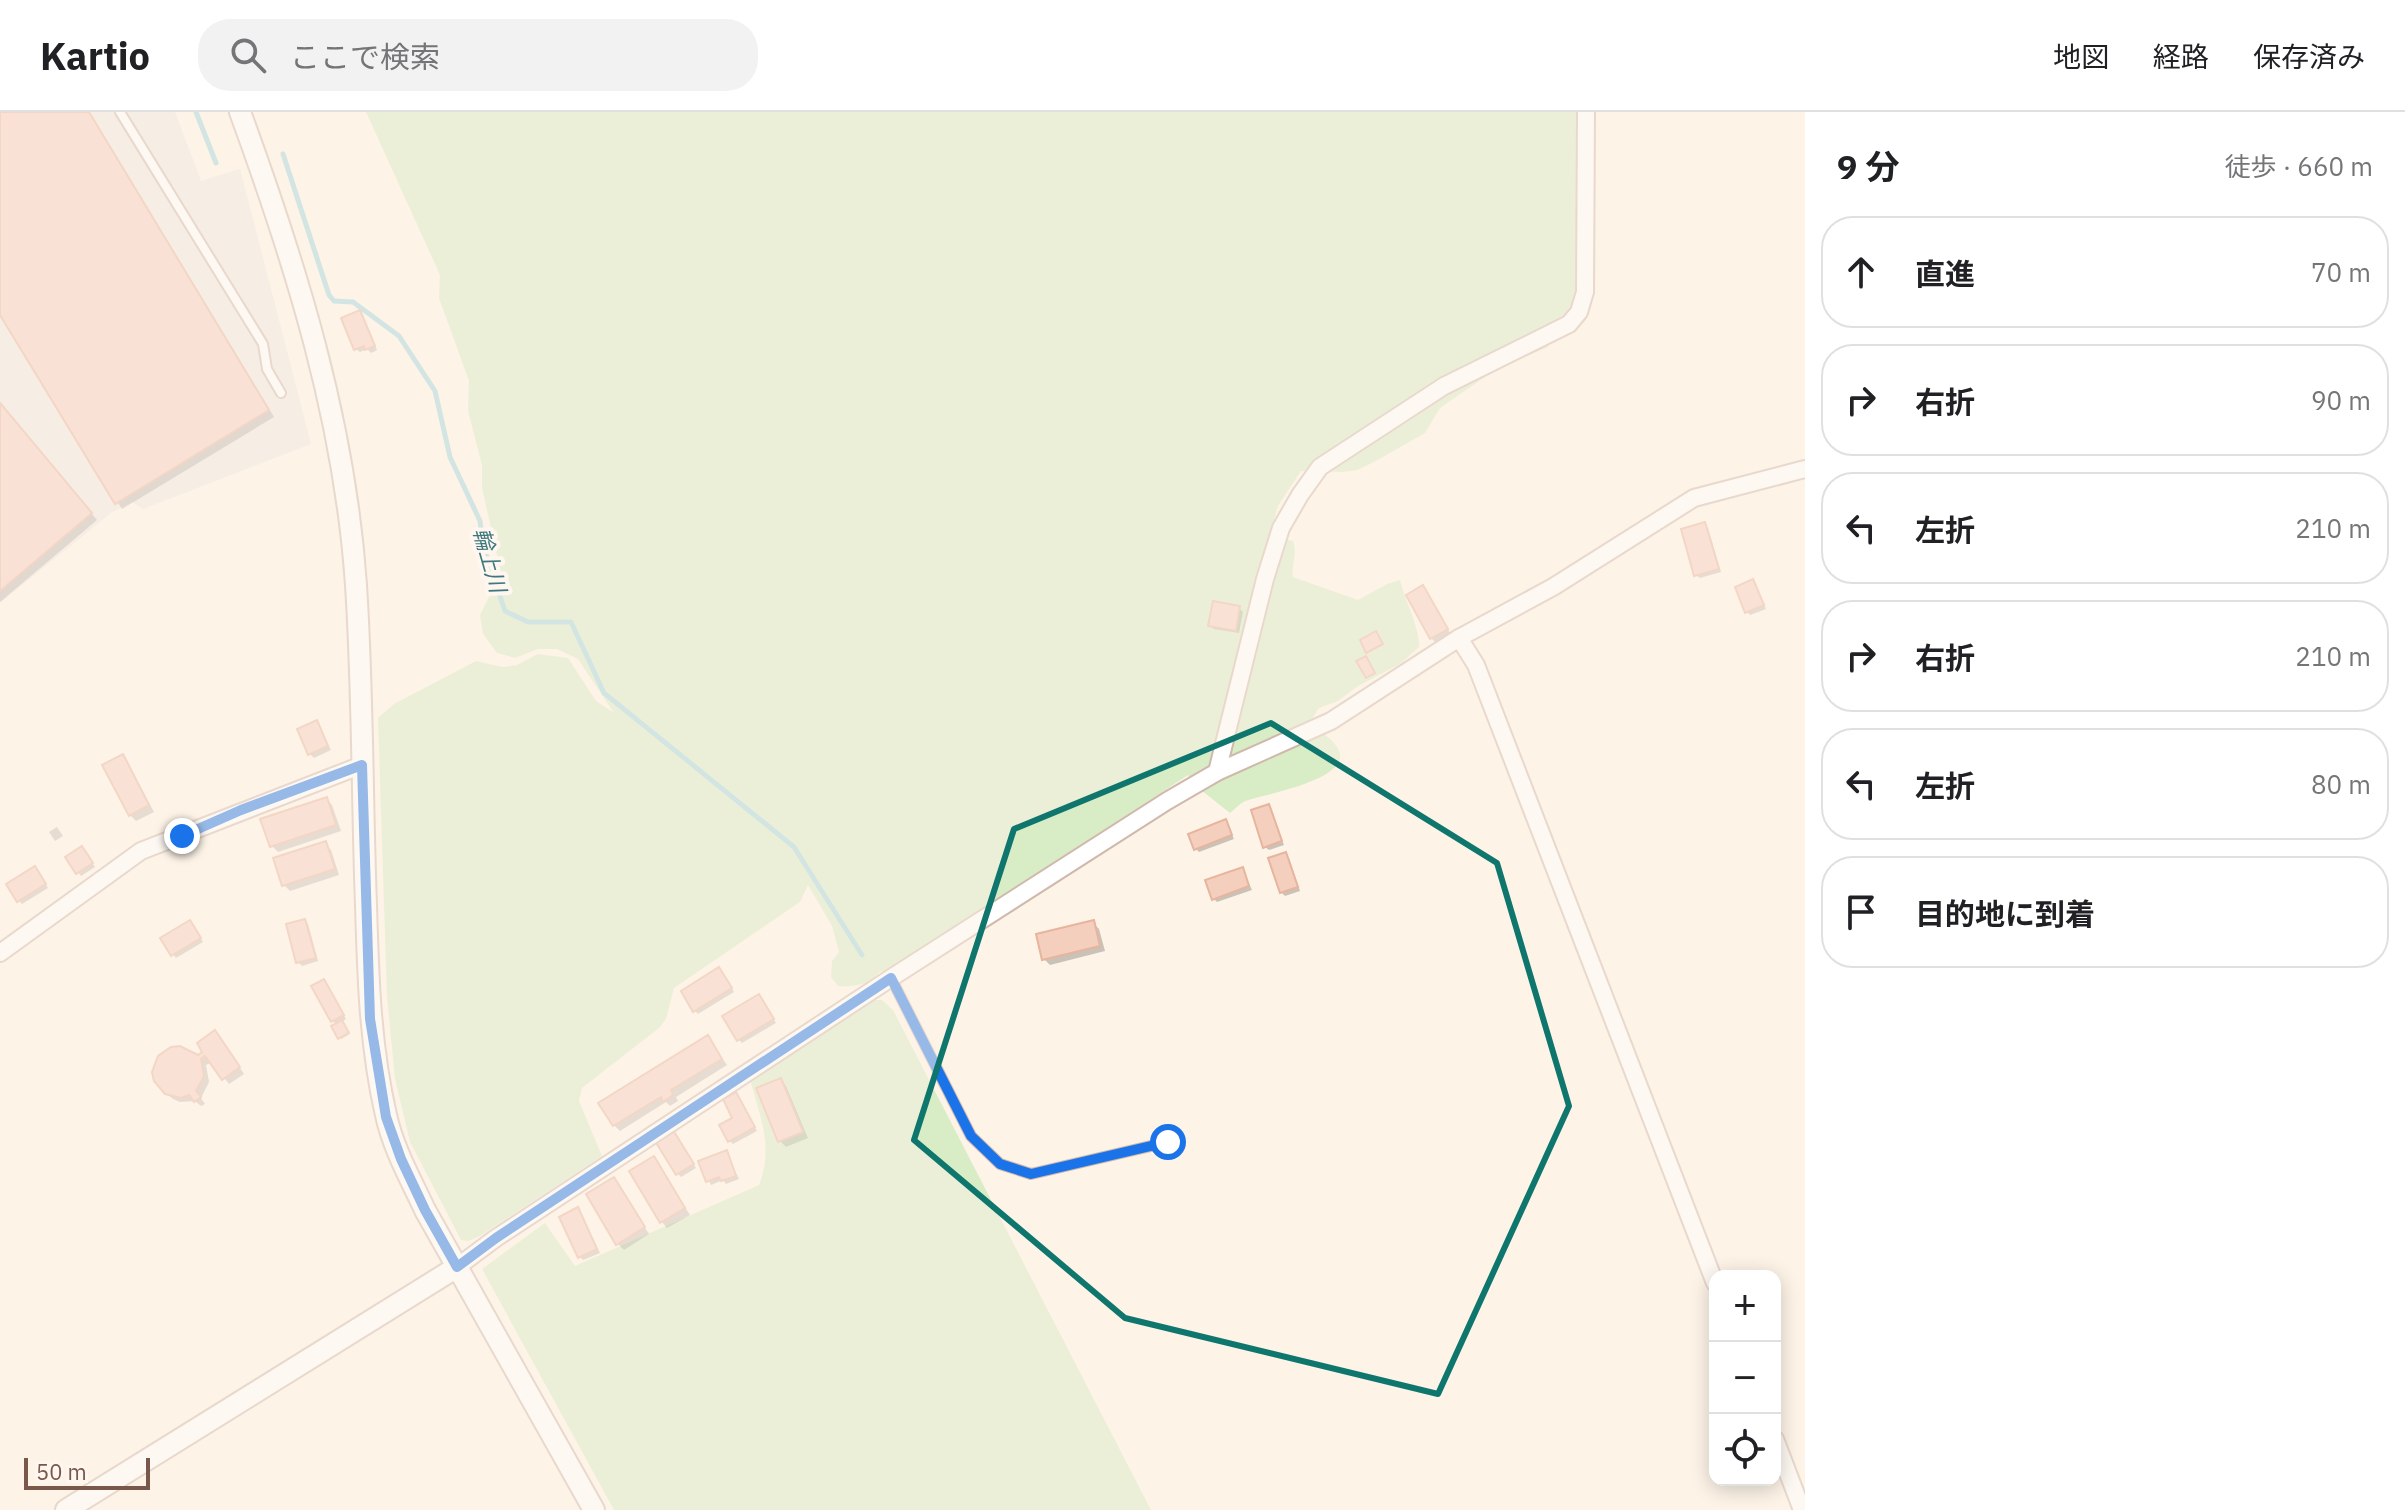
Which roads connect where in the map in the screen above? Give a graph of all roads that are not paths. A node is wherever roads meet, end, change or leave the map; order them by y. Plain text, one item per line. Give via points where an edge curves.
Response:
1 (120, 112) edge
2 (240, 112) edge
3 (1586, 112) edge
4 (281, 393) dead end
5 (1805, 469) edge
6 (1459, 638) junction
7 (362, 765) junction
8 (1217, 772) junction
9 (0, 953) edge
10 (891, 978) junction
11 (1168, 1142) dead end
12 (457, 1267) junction
13 (1710, 1270) edge
14 (1781, 1455) edge
15 (66, 1510) edge
16 (594, 1510) edge
17 (1802, 1510) edge

1 - 4 lane via 263,344 267,369
2 - 7 street via 308,316 337,442 356,583
3 - 8 street via 1585,292 1579,312 1569,324 1444,386 1320,467 1281,528
5 - 6 street via 1694,498 1553,587
6 - 8 street via 1331,721
6 - 13 street via 1476,665
7 - 9 street via 141,851
7 - 12 street via 370,1019 386,1117 425,1210
8 - 10 street
10 - 11 lane via 971,1136 1000,1164 1031,1174
10 - 12 street
12 - 15 street
12 - 16 street
14 - 17 street

